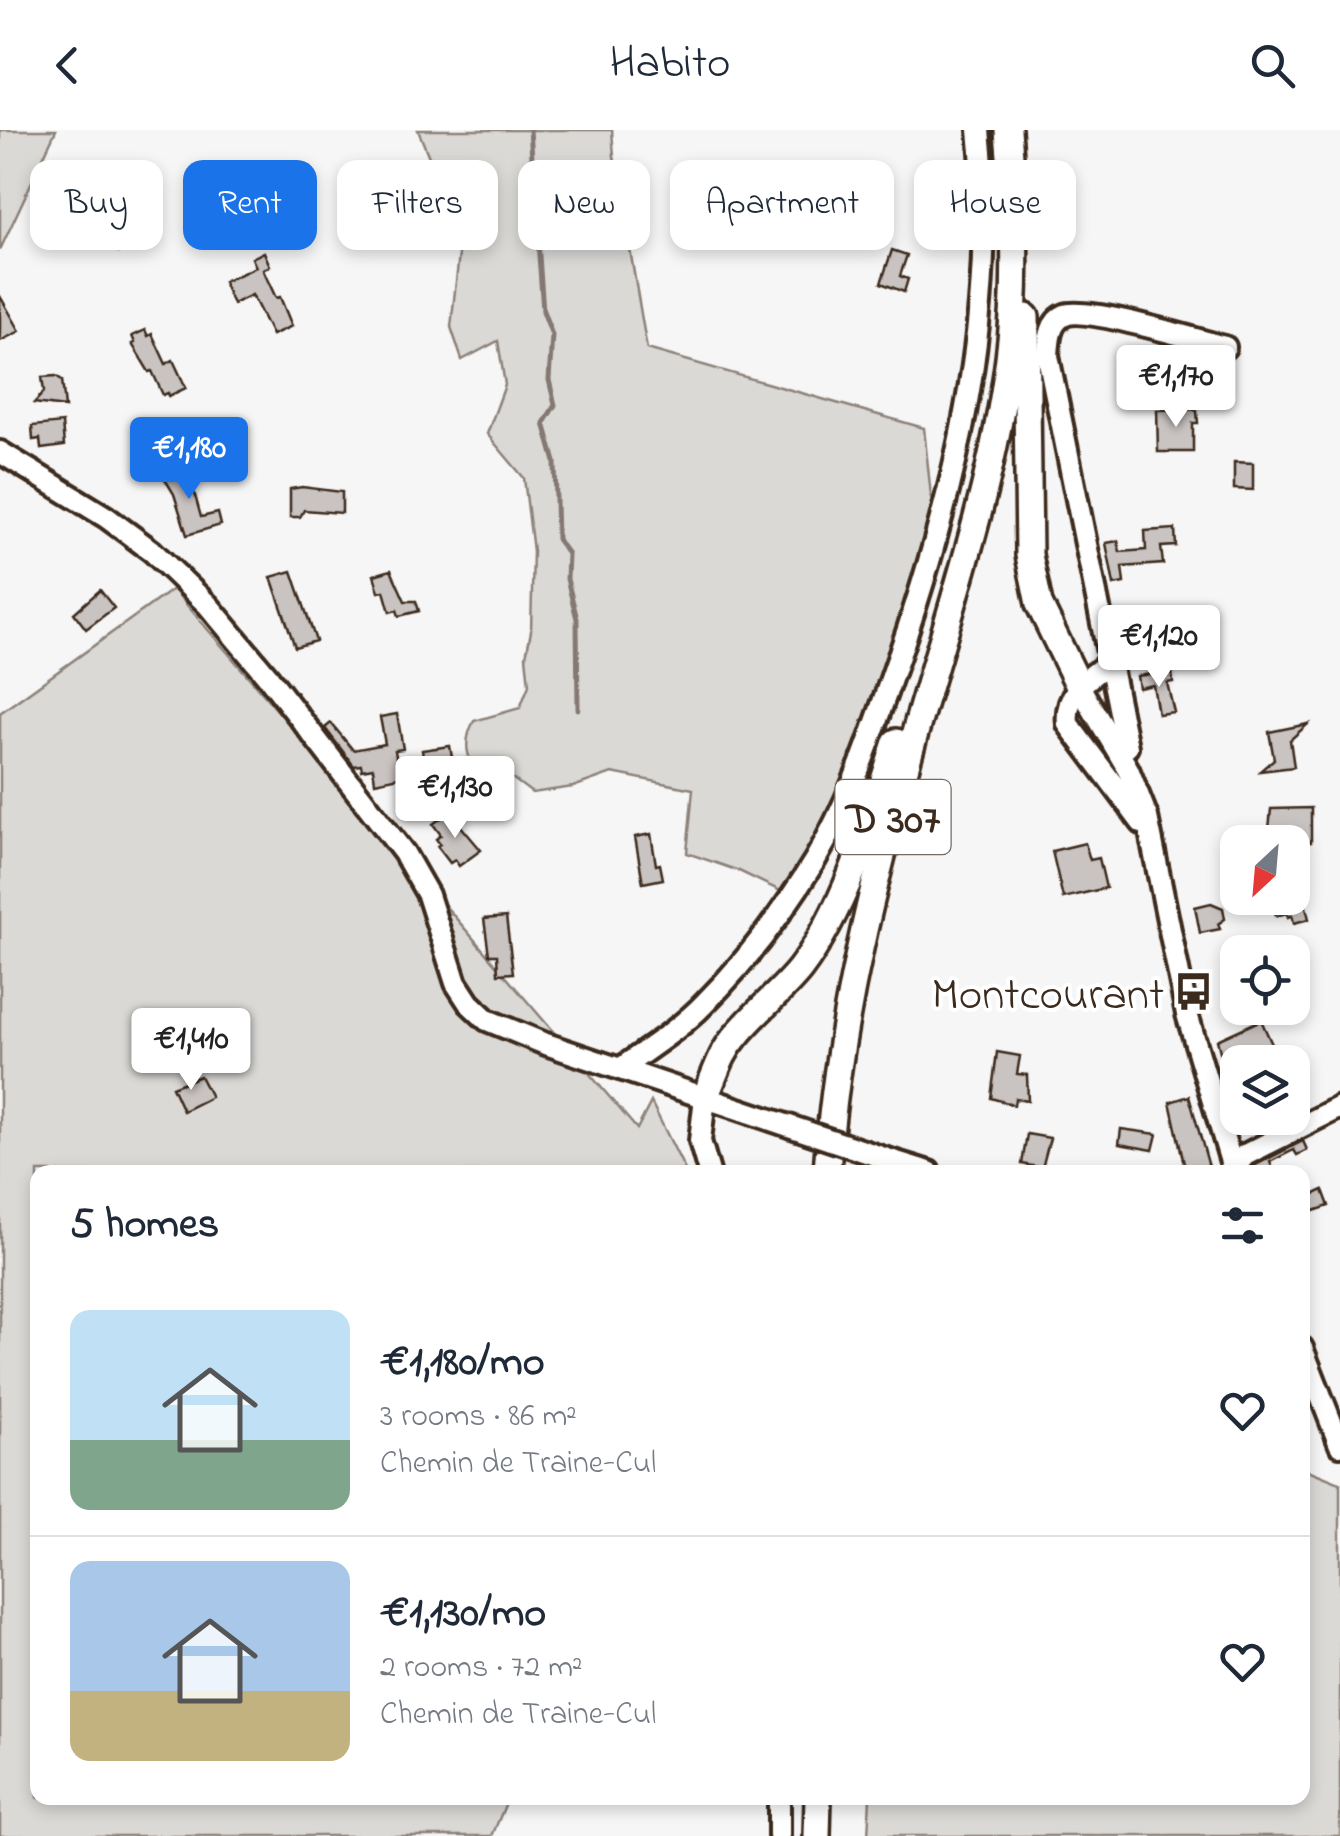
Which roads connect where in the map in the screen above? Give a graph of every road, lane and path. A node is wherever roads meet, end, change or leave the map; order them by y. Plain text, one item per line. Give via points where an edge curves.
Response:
1 (979, 130) edge
2 (1009, 130) edge
3 (1224, 347) dead end
4 (0, 452) edge
5 (989, 468) junction
6 (1112, 660) junction
7 (1079, 686) junction
8 (1126, 747) dead end
9 (620, 1069) junction
10 (705, 1097) junction
11 (1340, 1107) edge
12 (707, 1165) edge
13 (828, 1165) edge
14 (906, 1165) edge
15 (1231, 1165) edge
16 (1238, 1165) edge
17 (1310, 1369) edge
18 (1340, 1446) edge
19 (779, 1805) edge
20 (818, 1805) edge
21 (780, 1836) edge
22 (818, 1836) edge

1 - 9 street via 984,246 969,398 936,545 880,712 836,820 779,914 703,1006
2 - 5 main road, D 307 via 1013,303
2 - 7 main road via 1024,225 1028,555 1044,619
3 - 6 street via 1080,314 1064,315 1054,325 1048,356
4 - 9 street via 95,509 208,604 418,874 468,1004 507,1029
5 - 10 main road via 880,795 835,907 800,969 728,1046
5 - 13 main road, D 307 via 865,923
6 - 7 street
6 - 8 street
7 - 15 street via 1139,794 1186,1014
9 - 10 street
10 - 12 street via 700,1142
10 - 14 street, bridge
11 - 16 street via 1245,1154
17 - 18 street
19 - 21 street
20 - 22 main road

